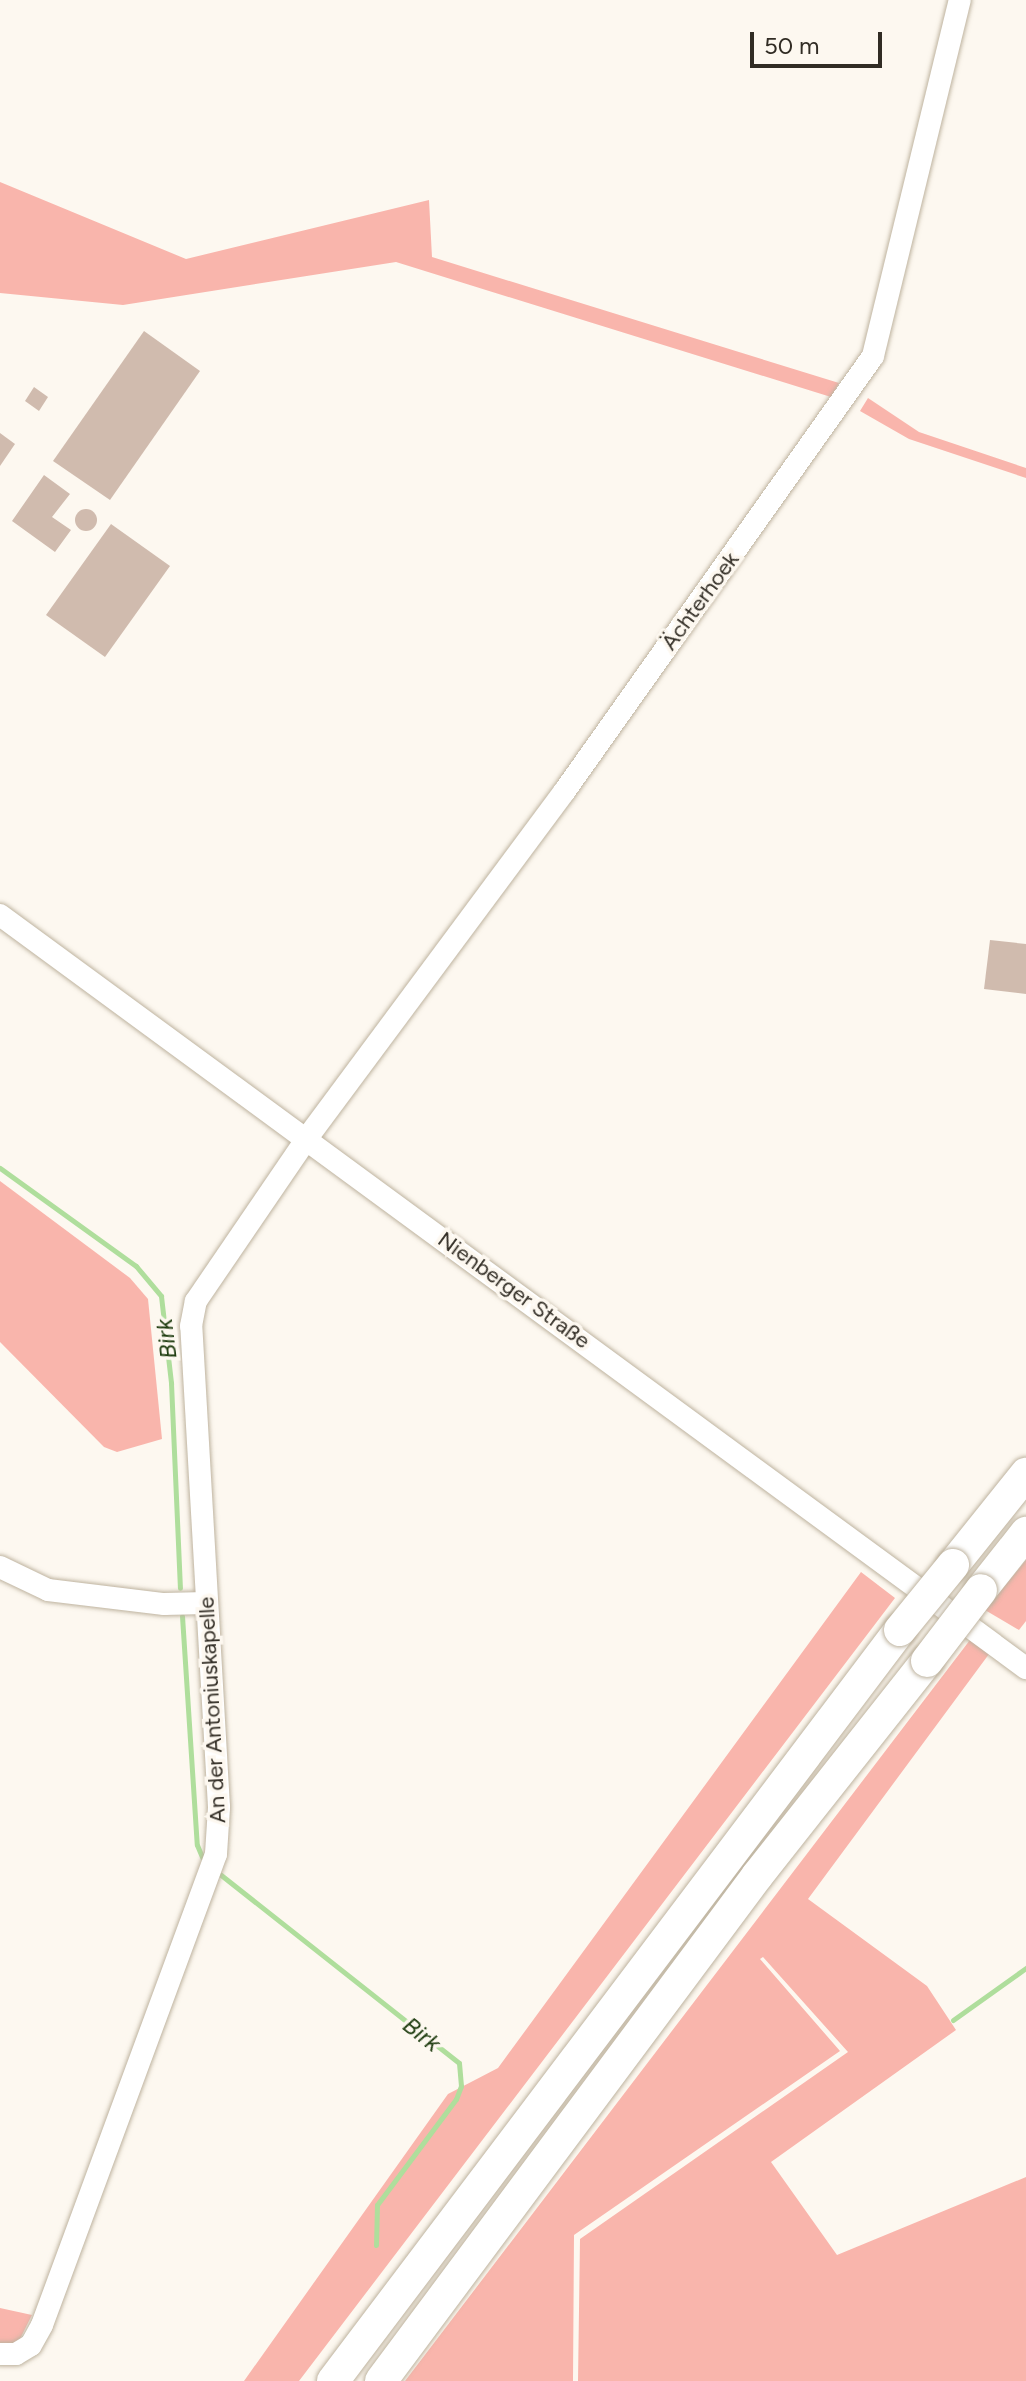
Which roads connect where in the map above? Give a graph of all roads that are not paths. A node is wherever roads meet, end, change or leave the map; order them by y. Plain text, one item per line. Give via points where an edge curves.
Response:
1 (960, 0) edge
2 (0, 915) edge
3 (307, 1138) junction
4 (1026, 1474) edge
5 (1026, 1533) edge
6 (0, 1567) edge
7 (200, 1603) junction
8 (1026, 1668) edge
9 (0, 2354) edge
10 (333, 2381) edge
11 (381, 2381) edge

1 - 3 street, Ächterhoek via 873,356 564,792
2 - 3 street, Nienberger Straße
3 - 7 street, An der Antoniuskapelle via 196,1301 191,1326
3 - 8 street, Nienberger Straße
4 - 10 highway, bridge via 900,1630
5 - 11 highway, bridge via 757,1876
6 - 7 street via 48,1590 164,1604
7 - 9 street, An der Antoniuskapelle via 219,1807 216,1854 42,2325 31,2345 16,2354

